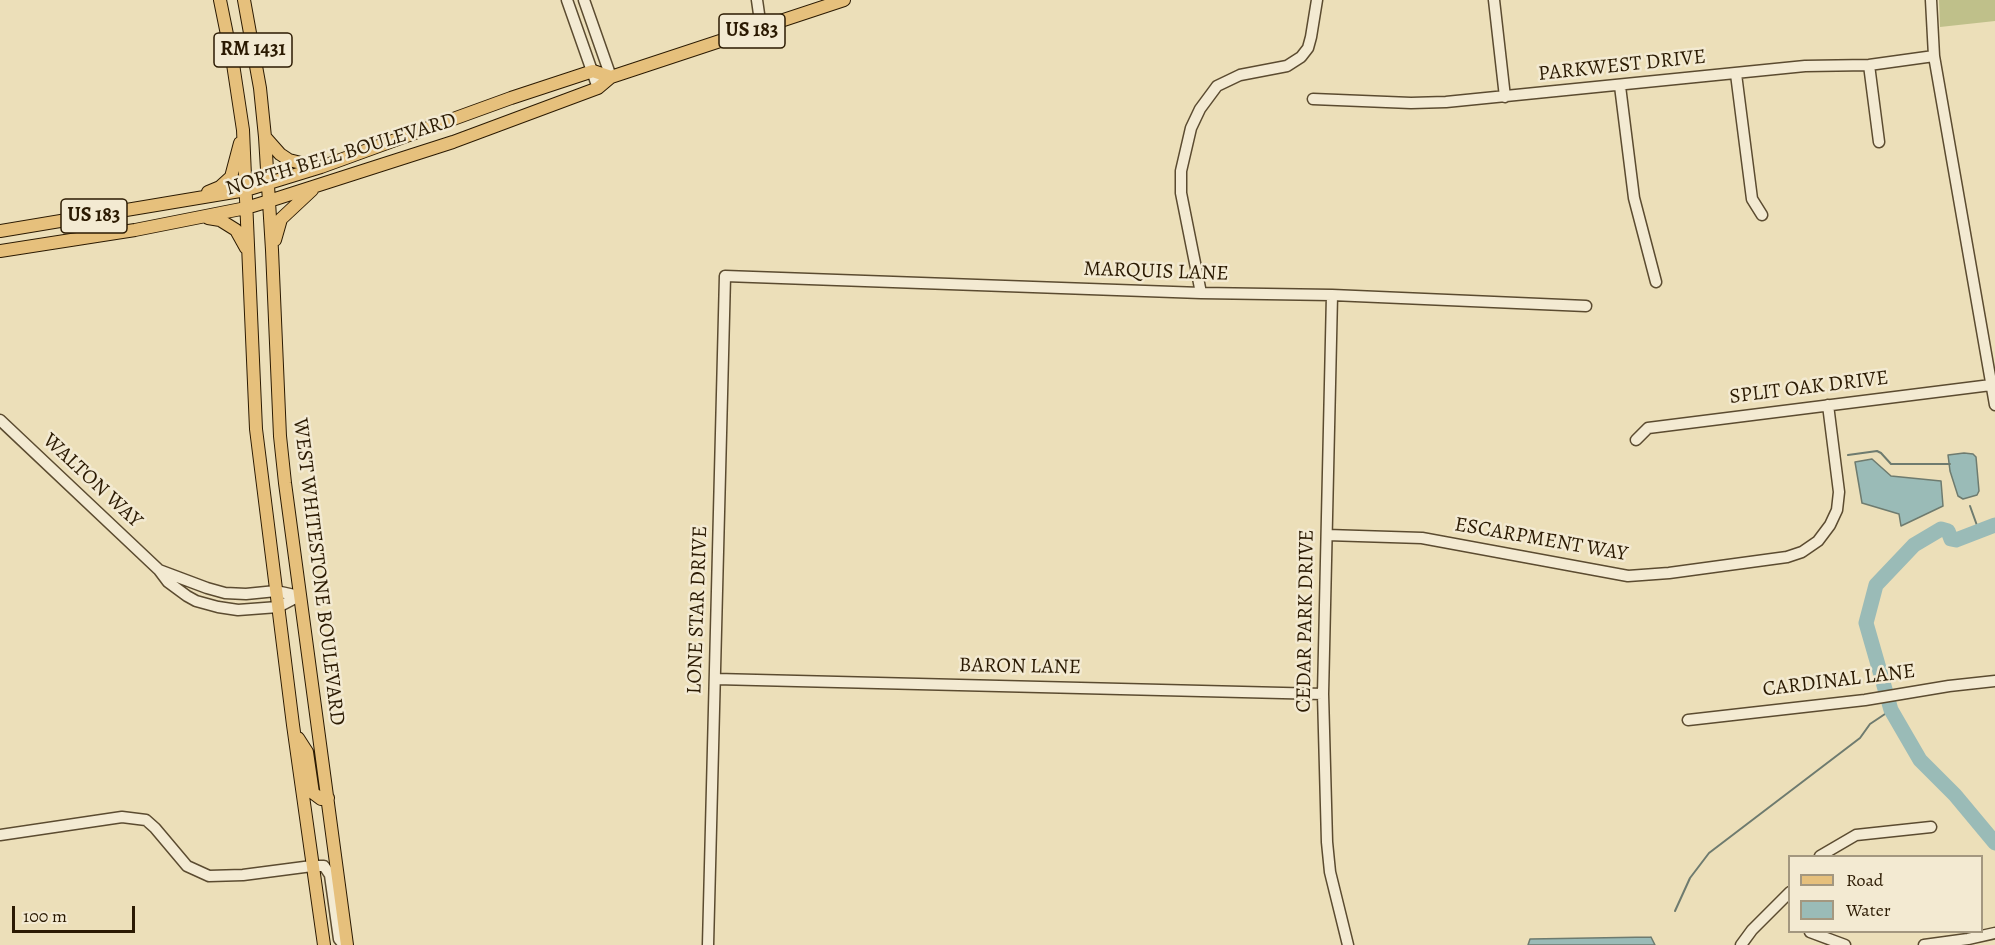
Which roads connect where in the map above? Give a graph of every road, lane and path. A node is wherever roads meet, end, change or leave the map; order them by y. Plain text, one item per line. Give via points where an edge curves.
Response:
1 (220, 0) edge
2 (244, 0) edge
3 (567, 0) edge
4 (584, 0) edge
5 (757, 0) edge
6 (844, 0) edge
7 (1317, 0) edge
8 (1494, 0) edge
9 (1930, 0) edge
10 (761, 28) junction
11 (1934, 56) junction
12 (1869, 64) junction
13 (593, 71) junction
14 (1736, 74) junction
15 (611, 77) junction
16 (1620, 86) junction
17 (598, 88) junction
18 (1505, 97) junction
19 (1313, 99) dead end
20 (243, 130) junction
21 (265, 138) junction
22 (1879, 142) dead end
23 (321, 167) junction
24 (268, 184) junction
25 (316, 187) junction
26 (246, 190) junction
27 (188, 200) junction
28 (269, 201) junction
29 (246, 208) junction
30 (1762, 215) dead end
31 (201, 216) junction
32 (0, 231) edge
33 (247, 250) junction
34 (272, 250) junction
35 (0, 251) edge
36 (725, 276) joint
37 (1656, 282) dead end
38 (1201, 293) junction
39 (1332, 295) junction
40 (1586, 306) dead end
41 (1991, 385) junction
42 (1828, 405) junction
43 (1995, 405) edge
44 (0, 420) edge
45 (1636, 440) dead end
46 (1327, 535) junction
47 (159, 570) junction
48 (276, 591) junction
49 (300, 596) junction
50 (278, 608) junction
51 (716, 679) junction
52 (1995, 681) edge
53 (1323, 694) junction
54 (1688, 720) dead end
55 (293, 725) junction
56 (328, 798) junction
57 (1931, 827) dead end
58 (0, 835) edge
59 (1822, 855) edge
60 (312, 866) junction
61 (1788, 894) edge
62 (1780, 903) junction
63 (1788, 910) edge
64 (1813, 933) edge
65 (1995, 933) edge
66 (324, 945) edge
67 (346, 945) edge
68 (708, 945) edge
69 (1348, 945) edge
70 (1741, 945) edge
71 (1845, 945) edge
72 (1924, 945) edge

1 - 20 main road, RM 1431
2 - 21 main road, RM 1431
3 - 13 street
4 - 15 street
5 - 10 street
6 - 10 main road, NORTH BELL BOULEVARD / US 183
7 - 38 street via 1311,38 1301,57 1287,66 1240,75 1217,86 1191,128 1181,171 1181,193
8 - 18 street
9 - 11 street
10 - 15 main road, NORTH BELL BOULEVARD / US 183
11 - 12 street, PARKWEST DRIVE
11 - 41 street
12 - 14 street, PARKWEST DRIVE
12 - 22 street
13 - 15 main road
13 - 17 street
13 - 23 main road, NORTH BELL BOULEVARD / US 183
14 - 16 street, PARKWEST DRIVE
14 - 30 street via 1752,199
15 - 17 main road, NORTH BELL BOULEVARD / US 183
16 - 18 street, PARKWEST DRIVE
16 - 37 street via 1634,198
17 - 25 main road, NORTH BELL BOULEVARD / US 183
18 - 19 street, PARKWEST DRIVE via 1411,103
20 - 26 main road, RM 1431
20 - 27 main road via 231,177 220,187
21 - 23 main road via 280,154 296,163
21 - 24 main road, RM 1431
23 - 24 main road, NORTH BELL BOULEVARD / US 183
24 - 26 main road, NORTH BELL BOULEVARD / US 183
24 - 28 main road, RM 1431
25 - 28 main road, NORTH BELL BOULEVARD / US 183
25 - 34 main road via 281,219
26 - 27 main road, NORTH BELL BOULEVARD / US 183
26 - 29 main road, RM 1431
27 - 32 main road, NORTH BELL BOULEVARD / US 183
28 - 29 main road, NORTH BELL BOULEVARD / US 183
28 - 34 main road, WEST WHITESTONE BOULEVARD / RM 1431
29 - 31 main road, NORTH BELL BOULEVARD / US 183
29 - 33 main road, WEST WHITESTONE BOULEVARD / RM 1431
31 - 33 main road via 220,220 236,230
31 - 35 main road, NORTH BELL BOULEVARD / US 183
33 - 48 main road, WEST WHITESTONE BOULEVARD / RM 1431 via 256,429
34 - 49 main road, WEST WHITESTONE BOULEVARD / RM 1431 via 280,436
36 - 38 street, MARQUIS LANE
36 - 51 street, LONE STAR DRIVE
38 - 39 street, MARQUIS LANE
39 - 40 street, MARQUIS LANE
39 - 46 street, CEDAR PARK DRIVE
41 - 42 street, SPLIT OAK DRIVE
41 - 43 street
42 - 45 street, SPLIT OAK DRIVE via 1648,428
42 - 46 street, ESCARPMENT WAY via 1839,492 1837,510 1818,541 1787,557 1628,576 1422,538
44 - 47 street, WALTON WAY
46 - 53 street, CEDAR PARK DRIVE
47 - 48 street, WALTON WAY via 225,593
47 - 50 street, WALTON WAY via 168,582 196,601 228,609
48 - 49 street, WALTON WAY
48 - 50 main road, WEST WHITESTONE BOULEVARD / RM 1431
49 - 50 street, WALTON WAY
49 - 56 main road, WEST WHITESTONE BOULEVARD / RM 1431
50 - 55 main road, WEST WHITESTONE BOULEVARD / RM 1431
51 - 53 street, BARON LANE
51 - 68 street, LONE STAR DRIVE
52 - 54 street, CARDINAL LANE
53 - 69 street, CEDAR PARK DRIVE via 1329,862
55 - 56 main road via 306,752 313,793 321,799
55 - 60 main road, WEST WHITESTONE BOULEVARD / RM 1431
56 - 67 main road, WEST WHITESTONE BOULEVARD / RM 1431
57 - 59 street via 1856,835
58 - 60 street via 122,817 146,820 187,866 209,876
60 - 66 main road, WEST WHITESTONE BOULEVARD / RM 1431
60 - 67 street via 324,866 330,875 339,939
61 - 62 street
62 - 63 street
62 - 70 street
64 - 71 street
65 - 72 street

